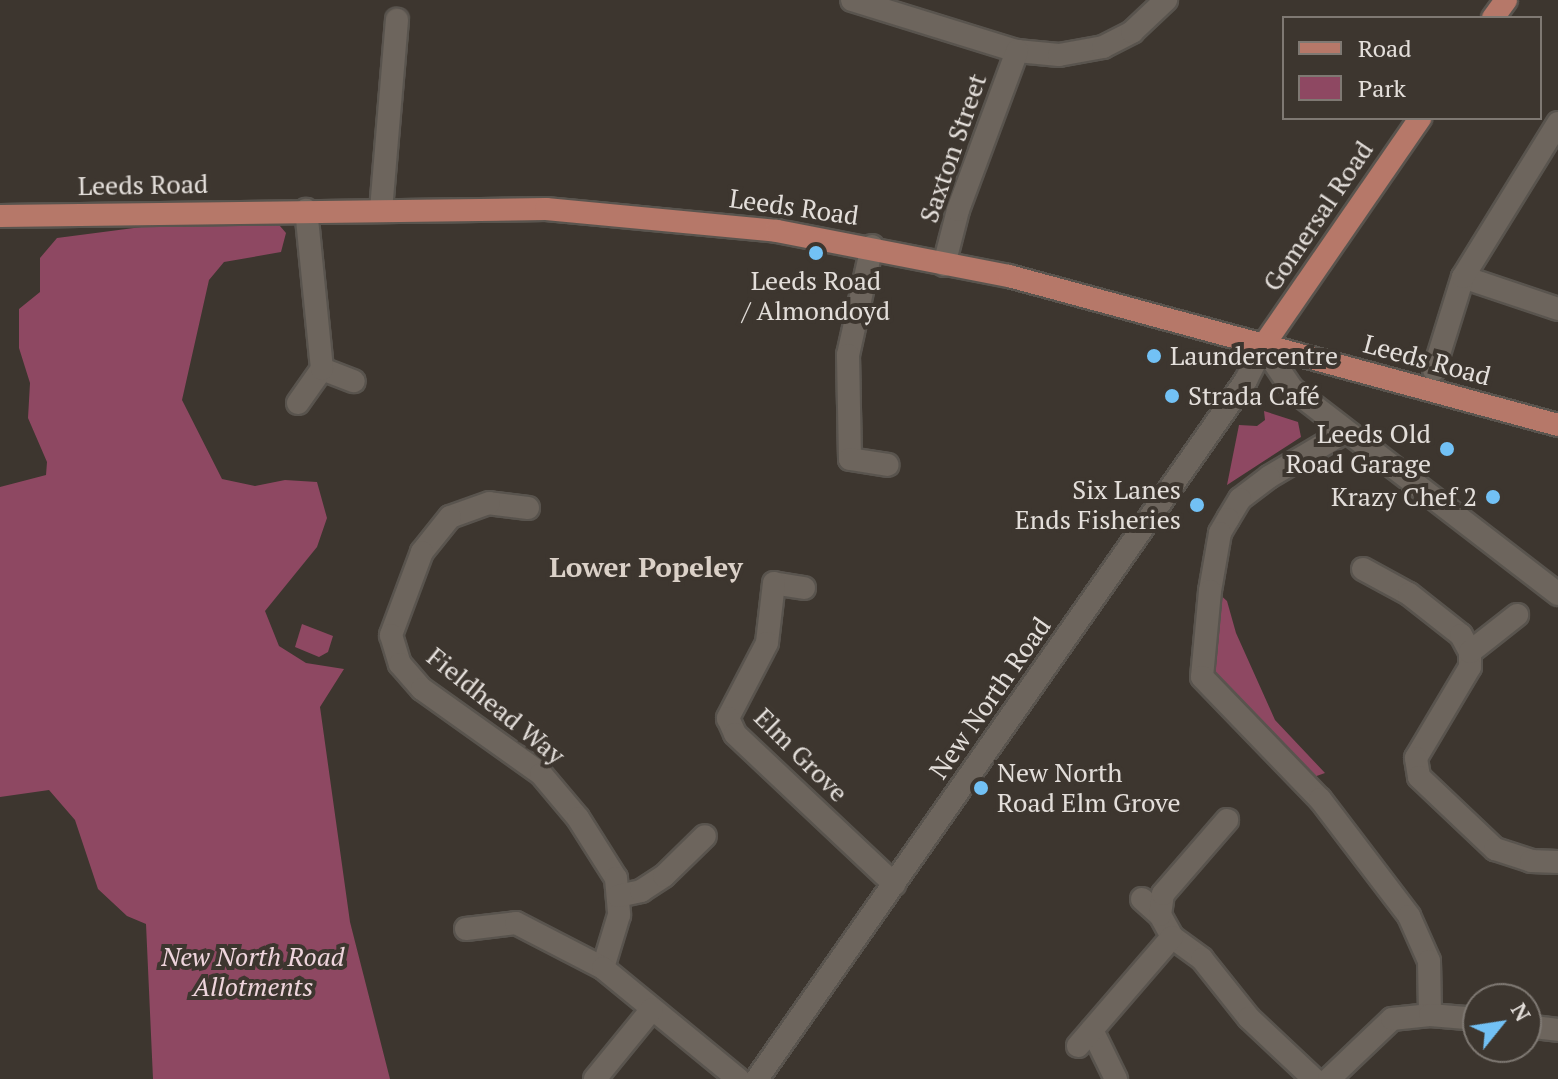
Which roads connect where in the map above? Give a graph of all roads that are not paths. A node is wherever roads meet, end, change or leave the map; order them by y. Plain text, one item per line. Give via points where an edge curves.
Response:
1 (852, 0) edge
2 (1166, 0) edge
3 (397, 20) dead end
4 (1017, 51) junction
5 (1419, 120) edge
6 (1558, 123) edge
7 (306, 210) junction
8 (381, 210) junction
9 (0, 216) edge
10 (872, 246) junction
11 (944, 265) junction
12 (1463, 277) junction
13 (1558, 309) edge
14 (1263, 346) junction
15 (322, 369) junction
16 (1434, 370) dead end
17 (354, 381) dead end
18 (298, 403) dead end
19 (1558, 425) edge
20 (1345, 432) junction
21 (888, 465) dead end
22 (528, 508) dead end
23 (1363, 569) dead end
24 (804, 588) dead end
25 (1558, 594) edge
26 (1517, 615) dead end
27 (1470, 652) junction
28 (1227, 820) dead end
29 (705, 836) dead end
30 (1558, 862) edge
31 (894, 884) junction
32 (618, 896) junction
33 (1142, 899) dead end
34 (1160, 915) junction
35 (466, 929) dead end
36 (1172, 937) junction
37 (603, 968) junction
38 (652, 1009) junction
39 (1430, 1015) junction
40 (1462, 1018) edge
41 (595, 1079) edge
42 (738, 1079) edge
43 (757, 1079) edge
44 (1116, 1079) edge
45 (1314, 1079) edge
46 (1329, 1079) edge

1 - 4 street
2 - 4 street via 1132,32 1103,47 1059,55
3 - 8 street
4 - 11 street, Saxton Street via 958,210
5 - 14 main road, Gomersal Road
6 - 12 street
7 - 8 main road, Leeds Road
7 - 9 main road, Leeds Road
7 - 15 street
8 - 10 main road, Leeds Road via 546,209 777,231
10 - 11 main road, Leeds Road
10 - 21 street via 848,355 850,459
11 - 14 main road, Leeds Road via 1009,276
12 - 13 street
12 - 16 street
14 - 19 main road, Leeds Road
14 - 20 street via 1292,389
14 - 31 street, New North Road via 1246,380
15 - 17 street
15 - 18 street
20 - 25 street
20 - 39 street via 1269,477 1240,499 1228,519 1220,533 1210,591 1202,677 1320,799 1409,916 1429,961
22 - 32 street, Fieldhead Way via 489,503 450,517 422,552 391,635 400,664 422,689 541,774 578,818 616,878
23 - 27 street via 1409,594 1461,635
24 - 31 street, Elm Grove via 774,583 767,643 728,718 735,734
26 - 27 street
27 - 30 street via 1470,667 1416,758 1419,777 1495,849 1531,861
28 - 34 street via 1163,894
29 - 32 street via 664,876 641,891
31 - 43 street, New North Road
32 - 37 street, Fieldhead Way via 619,915
33 - 34 street
34 - 36 street
35 - 37 street via 516,923
36 - 44 street via 1085,1038
36 - 45 street via 1202,959 1249,1018
37 - 38 street
38 - 41 street
38 - 42 street
39 - 40 street
39 - 46 street via 1392,1019

